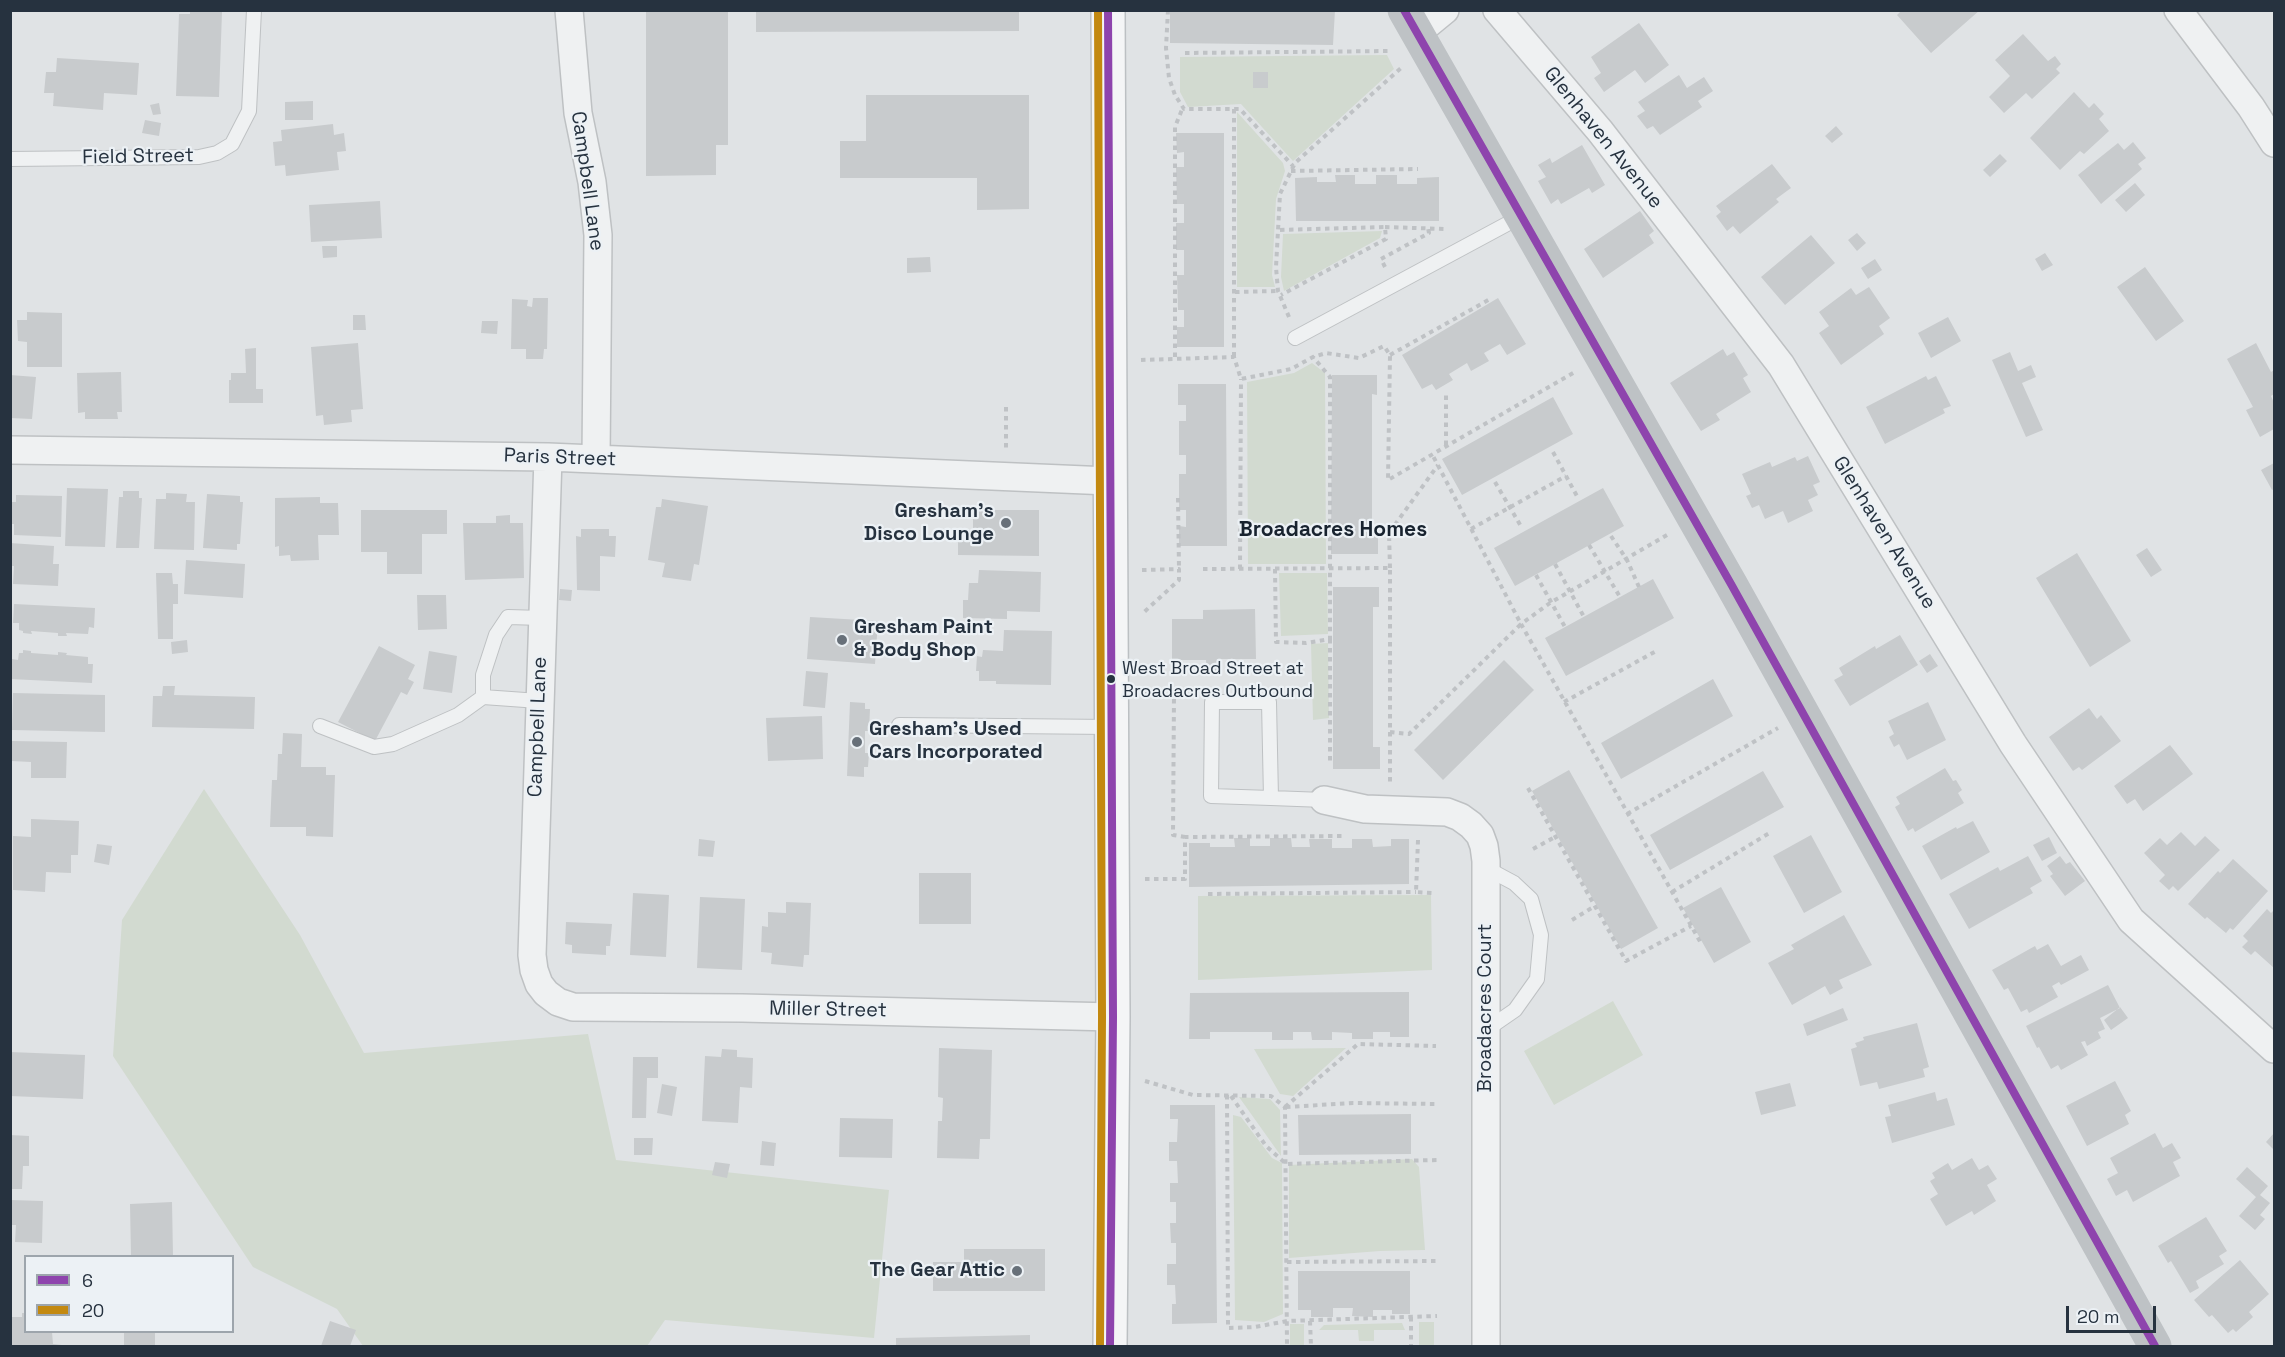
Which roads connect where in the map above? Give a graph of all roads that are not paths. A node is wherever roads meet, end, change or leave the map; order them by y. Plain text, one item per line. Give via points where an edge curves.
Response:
1 (254, 10) edge
2 (569, 10) edge
3 (1108, 10) edge
4 (1445, 10) edge
5 (1497, 10) edge
6 (2178, 10) edge
7 (1410, 22) edge
8 (2274, 143) edge
9 (10, 159) edge
10 (1520, 217) junction
11 (1295, 338) dead end
12 (10, 450) edge
13 (548, 457) junction
14 (596, 459) junction
15 (1109, 481) junction
16 (542, 618) junction
17 (483, 696) junction
18 (539, 701) junction
19 (899, 725) dead end
20 (320, 726) dead end
21 (1111, 727) junction
22 (1271, 798) junction
23 (1324, 800) joint
24 (1486, 868) junction
25 (546, 993) joint
26 (1113, 1017) junction
27 (1486, 1030) junction
28 (2274, 1049) edge
29 (1110, 1347) edge
30 (1486, 1347) edge
31 (2155, 1347) edge

1 - 9 lane, Field Street via 249,111 232,144 199,157
2 - 14 street, Campbell Lane via 578,113 598,235
3 - 15 main road
4 - 7 street
5 - 28 street, Glenhaven Avenue via 1600,130 1781,365 2013,744 2131,920
6 - 8 street
7 - 10 street
10 - 11 lane
10 - 31 street via 1731,584
12 - 13 street, Paris Street
13 - 14 street, Paris Street
13 - 16 street, Campbell Lane
14 - 15 street, Paris Street
15 - 21 main road
16 - 17 lane via 508,617 496,635 483,675
16 - 18 street, Campbell Lane
17 - 18 lane
17 - 20 lane via 458,715 393,744 374,747
18 - 25 street, Campbell Lane via 532,955 539,984
19 - 21 lane
21 - 26 main road
22 - 22 lane via 1211,796 1212,702 1269,702
22 - 23 lane
23 - 24 street, Broadacres Court via 1365,809 1447,812 1460,816 1479,835
24 - 27 street, Broadacres Court
24 - 27 lane via 1514,883 1531,899 1541,935 1537,979 1515,1010
25 - 26 street, Miller Street via 573,1007
26 - 29 main road
27 - 30 street, Broadacres Court

